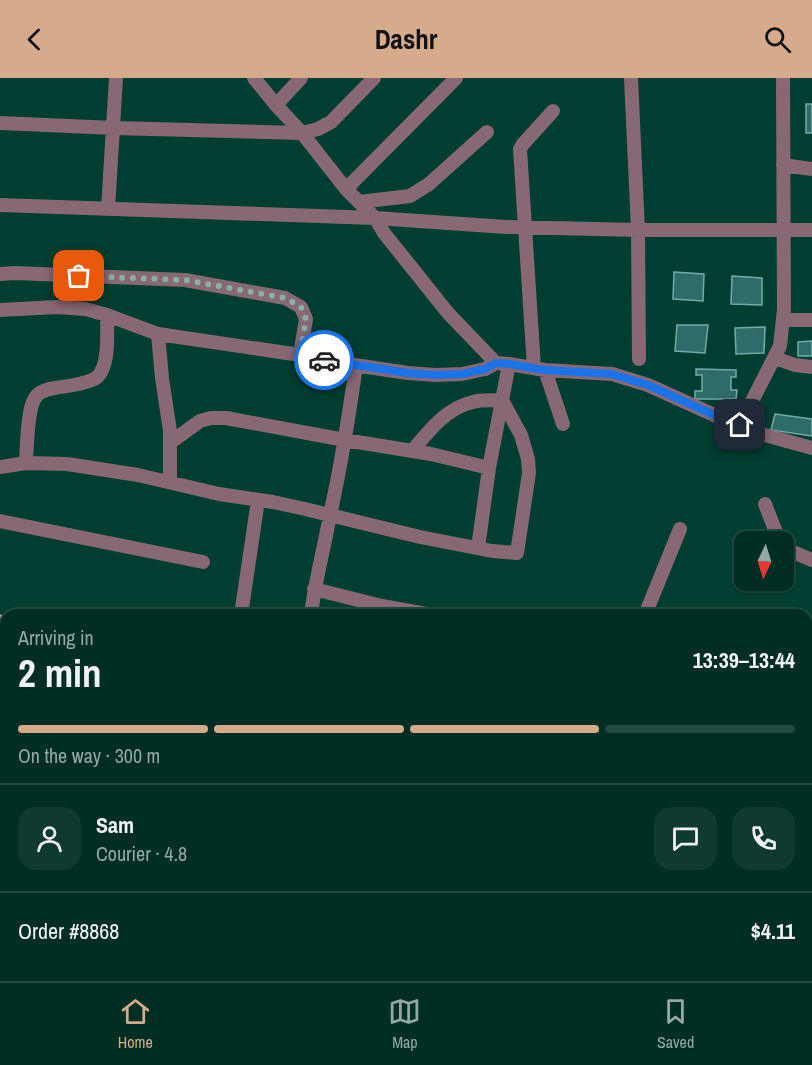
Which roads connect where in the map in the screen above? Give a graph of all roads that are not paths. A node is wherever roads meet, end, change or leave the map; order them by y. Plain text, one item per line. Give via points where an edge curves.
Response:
1 (116, 78) edge
2 (254, 78) edge
3 (301, 78) edge
4 (374, 78) edge
5 (456, 78) edge
6 (631, 78) edge
7 (783, 78) edge
8 (276, 105) junction
9 (553, 111) dead end
10 (0, 123) edge
11 (114, 128) junction
12 (487, 132) dead end
13 (302, 134) junction
14 (783, 165) junction
15 (812, 169) edge
16 (346, 189) junction
17 (358, 202) junction
18 (0, 205) edge
19 (108, 209) junction
20 (375, 218) junction
21 (526, 228) junction
22 (638, 230) junction
23 (783, 230) junction
24 (812, 230) edge
25 (0, 274) edge
26 (0, 310) edge
27 (107, 315) junction
28 (783, 320) junction
29 (812, 320) edge
30 (158, 334) junction
31 (300, 355) junction
32 (775, 358) junction
33 (639, 359) dead end
34 (502, 364) junction
35 (356, 365) junction
36 (812, 367) edge
37 (540, 369) junction
38 (502, 400) junction
39 (563, 424) dead end
40 (740, 425) junction
41 (345, 440) junction
42 (171, 442) junction
43 (812, 448) edge
44 (412, 451) junction
45 (26, 463) junction
46 (0, 467) edge
47 (489, 468) junction
48 (170, 482) junction
49 (258, 500) junction
50 (765, 504) dead end
51 (330, 516) junction
52 (0, 521) edge
53 (680, 529) dead end
54 (776, 531) edge
55 (478, 548) junction
56 (794, 552) edge
57 (812, 560) edge
58 (203, 562) dead end
59 (314, 590) junction
60 (242, 609) edge
61 (312, 609) edge
62 (399, 609) edge
63 (647, 609) edge

1 - 11 street
2 - 8 street
3 - 8 street
4 - 13 street via 331,122
5 - 16 street
6 - 22 street
7 - 14 street
8 - 13 street
9 - 21 street via 520,149
10 - 11 street
11 - 13 street
11 - 19 street
12 - 17 street via 410,196
13 - 16 street
14 - 15 street
14 - 23 street
16 - 17 street
17 - 20 street
18 - 19 street
19 - 20 street
20 - 21 street
20 - 34 street via 448,313
21 - 22 street
21 - 37 street
22 - 23 street
22 - 33 street
23 - 24 street
23 - 28 street
25 - 31 street via 185,280 285,298 301,307 306,319
26 - 27 street via 57,307
27 - 30 street
27 - 45 street via 107,345 98,376 42,391 34,399
28 - 29 street
28 - 32 street
30 - 31 street
30 - 42 street
31 - 35 street
32 - 36 street
32 - 40 street
34 - 35 street via 462,374 436,375
34 - 37 street
34 - 38 street
35 - 41 street
37 - 39 street
37 - 40 street via 612,374 648,385
38 - 44 street via 474,401 453,410
38 - 47 street
38 - 55 street via 521,435 528,459 523,554
40 - 43 street
41 - 42 street via 226,418 200,421
41 - 44 street
41 - 51 street
42 - 48 street
44 - 47 street
45 - 46 street
45 - 48 street via 95,467
47 - 55 street
48 - 49 street
49 - 51 street
49 - 60 street
50 - 54 street
51 - 55 street
51 - 59 street
52 - 58 street
53 - 63 street
56 - 57 street
59 - 61 street
59 - 62 street

